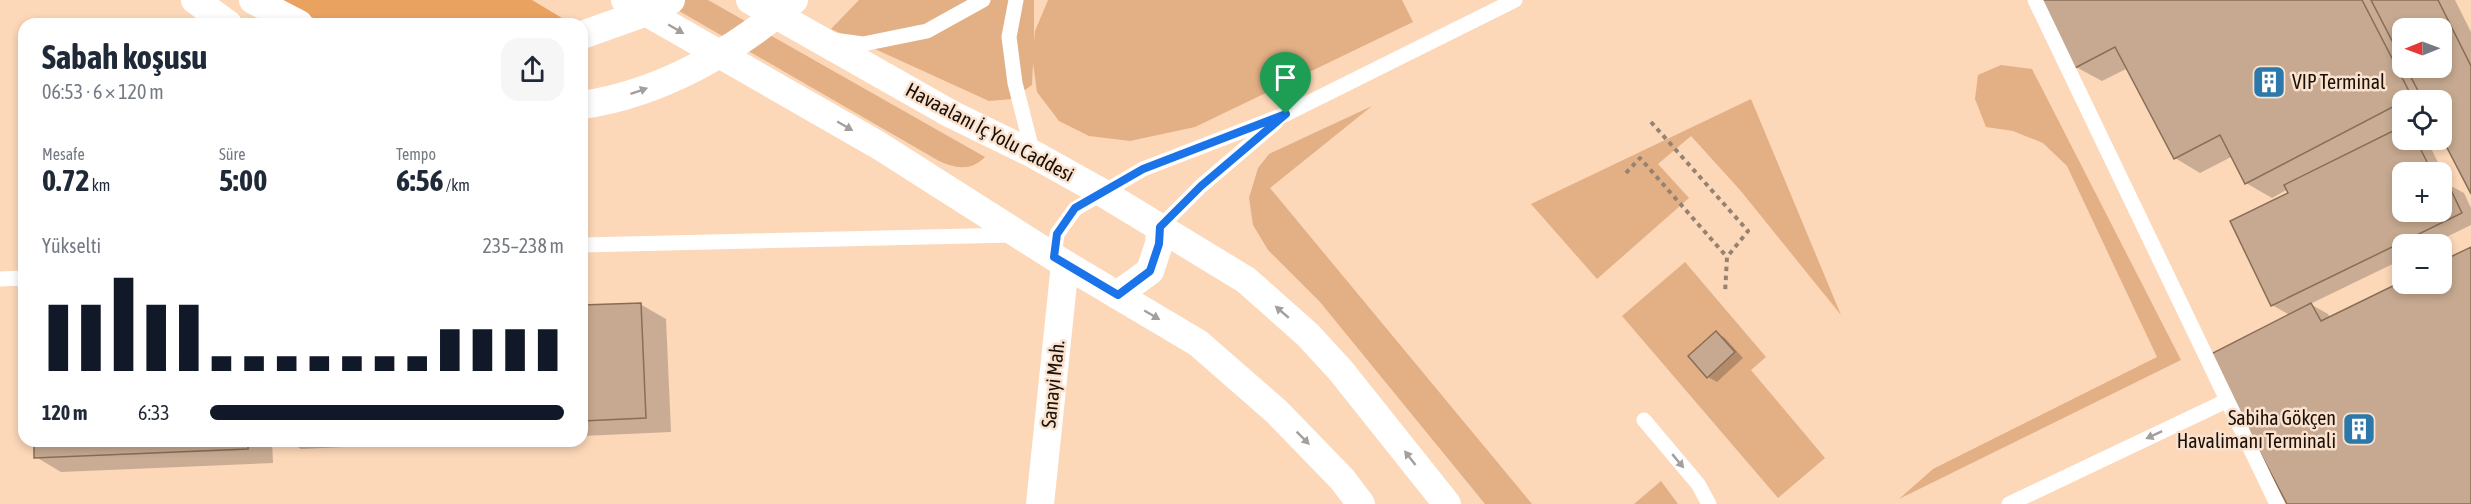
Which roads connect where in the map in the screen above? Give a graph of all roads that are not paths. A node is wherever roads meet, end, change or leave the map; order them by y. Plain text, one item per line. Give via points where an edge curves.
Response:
1 (195, 0) edge
2 (253, 0) edge
3 (625, 0) edge
4 (671, 0) edge
5 (750, 0) edge
6 (794, 0) edge
7 (983, 0) edge
8 (1016, 0) edge
9 (1515, 0) edge
10 (2035, 0) edge
11 (220, 18) edge
12 (288, 18) edge
13 (588, 32) edge
14 (818, 38) junction
15 (588, 104) edge
16 (1286, 114) junction
17 (1033, 154) junction
18 (1102, 193) junction
19 (1160, 227) junction
20 (1019, 235) junction
21 (588, 245) edge
22 (1060, 261) junction
23 (18, 278) edge
24 (0, 279) edge
25 (1118, 295) junction
26 (2226, 401) junction
27 (1644, 420) dead end
28 (1040, 504) edge
29 (1361, 504) edge
30 (1447, 504) edge
31 (1709, 504) edge
32 (2009, 504) edge
33 (2277, 504) edge

1 - 11 street
2 - 12 street
3 -> 20 street via 878,145
4 - 13 street
5 - 14 street, Havaalanı İç Yolu Caddesi
15 -> 6 street via 634,93 690,70 736,43
7 - 14 lane via 927,31 863,44
8 - 17 lane via 1009,37 1015,83
9 - 16 lane
10 - 26 lane
14 - 17 street, Havaalanı İç Yolu Caddesi via 951,114
16 - 18 lane via 1143,169
16 - 19 lane via 1201,186
17 - 18 street, Havaalanı İç Yolu Caddesi
18 - 19 street, Havaalanı İç Yolu Caddesi
18 - 22 lane via 1075,208 1057,234
19 - 25 street via 1150,271
30 -> 19 street, Havaalanı İç Yolu Caddesi via 1308,335 1246,280
20 - 21 lane
20 - 22 street
22 - 25 street
22 - 28 street, Sanayi Mah.
23 - 24 lane
25 -> 29 street via 1198,343 1292,427
26 -> 32 lane
26 - 33 lane
27 -> 31 lane via 1698,484

